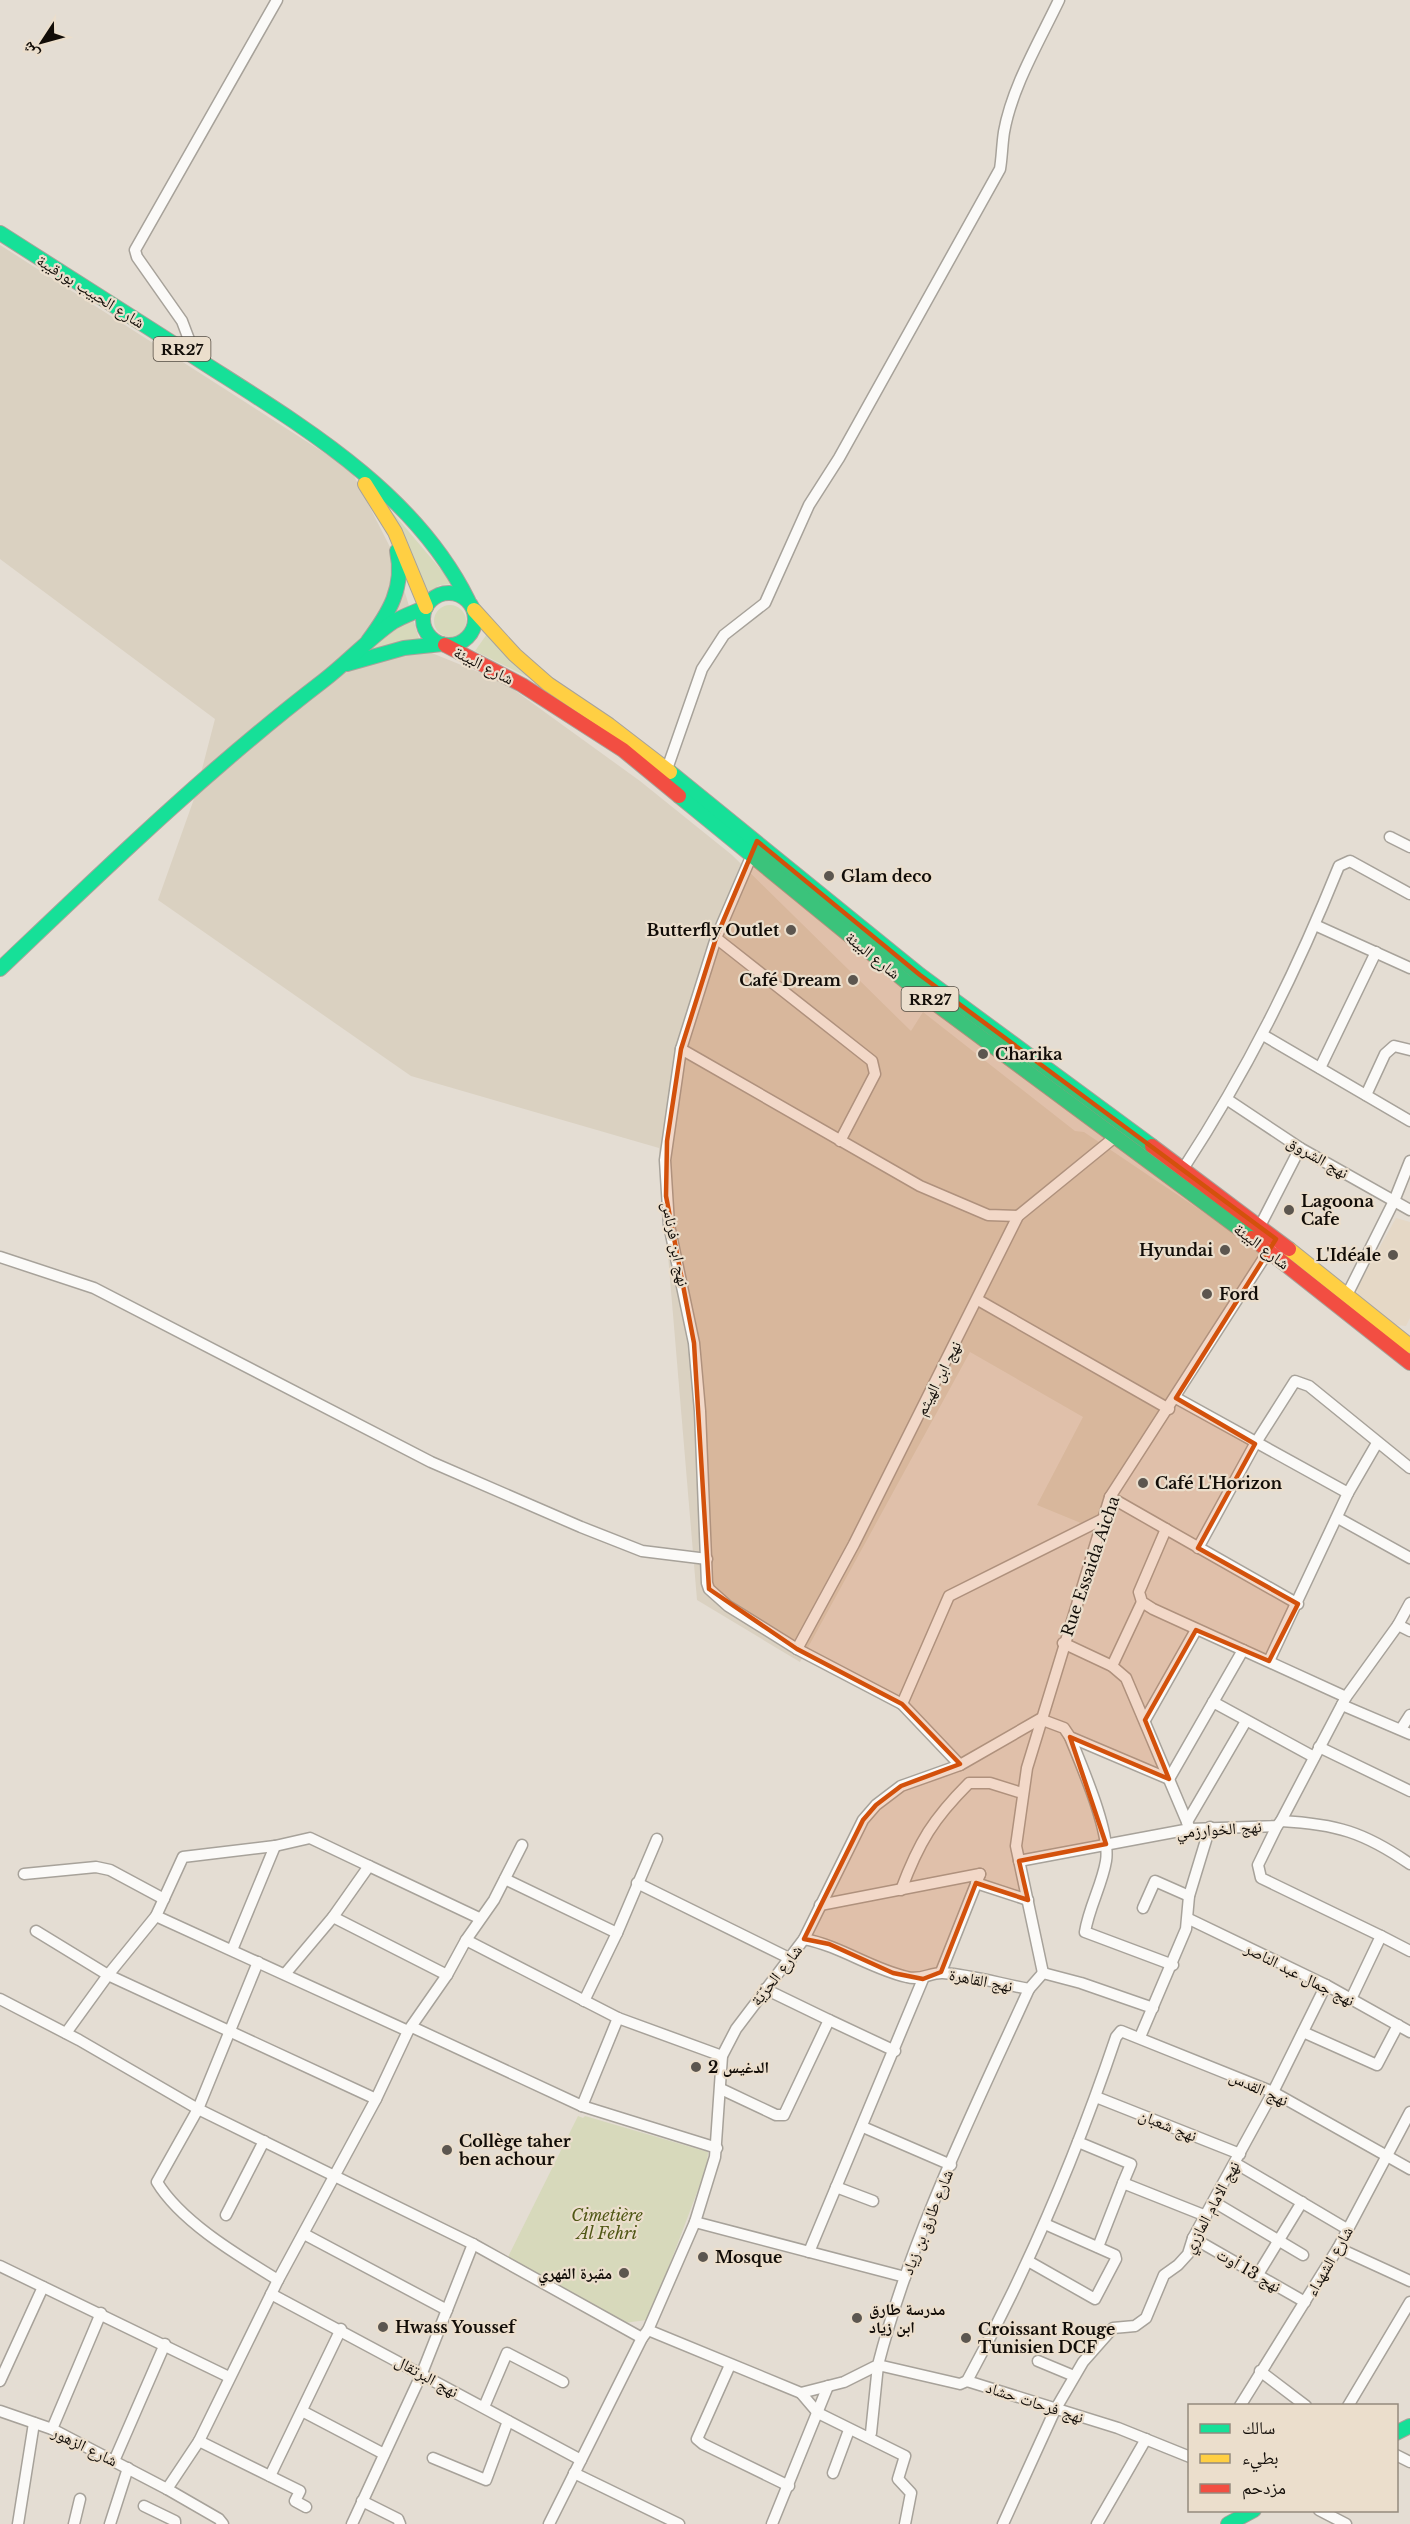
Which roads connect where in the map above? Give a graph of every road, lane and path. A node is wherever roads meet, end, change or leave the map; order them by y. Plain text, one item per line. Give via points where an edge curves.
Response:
1 (278, 0) edge
2 (1059, 0) edge
3 (0, 233) edge
4 (196, 358) junction
5 (357, 473) junction
6 (378, 503) junction
7 (471, 605) junction
8 (426, 607) junction
9 (368, 641) junction
10 (443, 645) junction
11 (345, 665) junction
12 (667, 769) junction
13 (1390, 837) dead end
14 (757, 841) junction
15 (1410, 847) edge
16 (751, 857) junction
17 (1410, 894) edge
18 (1315, 925) junction
19 (716, 938) junction
20 (1376, 952) junction
21 (1410, 968) edge
22 (0, 969) edge
23 (1263, 1035) junction
24 (681, 1048) junction
25 (1410, 1050) edge
26 (1320, 1068) junction
27 (1366, 1095) junction
28 (1228, 1100) junction
29 (1410, 1121) edge
30 (1115, 1137) junction
31 (840, 1141) junction
32 (1300, 1148) junction
33 (1410, 1161) edge
34 (1183, 1169) junction
35 (1394, 1201) junction
36 (1410, 1210) edge
37 (1018, 1216) junction
38 (1260, 1226) junction
39 (1272, 1245) junction
40 (0, 1257) edge
41 (1347, 1295) junction
42 (978, 1300) junction
43 (1409, 1344) edge
44 (1410, 1362) edge
45 (1176, 1398) junction
46 (1169, 1409) junction
47 (1377, 1443) junction
48 (1255, 1444) junction
49 (1410, 1468) edge
50 (1348, 1493) junction
51 (1110, 1497) junction
52 (1105, 1518) junction
53 (1338, 1518) junction
54 (1166, 1529) junction
55 (1198, 1548) junction
56 (1410, 1558) edge
57 (707, 1560) junction
58 (1142, 1602) junction
59 (1410, 1603) edge
60 (1298, 1604) junction
61 (1398, 1624) junction
62 (1196, 1630) junction
63 (1410, 1631) edge
64 (1064, 1643) junction
65 (796, 1649) junction
66 (1243, 1650) junction
67 (1269, 1661) junction
68 (1112, 1666) junction
69 (1344, 1701) junction
70 (1213, 1702) junction
71 (902, 1704) junction
72 (1410, 1715) edge
73 (1040, 1719) junction
74 (1145, 1720) junction
75 (1246, 1721) junction
76 (1406, 1732) edge
77 (1070, 1737) junction
78 (1319, 1747) junction
79 (1314, 1757) junction
80 (960, 1765) junction
81 (1169, 1779) junction
82 (1410, 1791) edge
83 (1022, 1793) junction
84 (1279, 1823) junction
85 (1188, 1825) junction
86 (1210, 1827) junction
87 (657, 1839) dead end
88 (1106, 1844) junction
89 (522, 1845) dead end
90 (275, 1846) junction
91 (1019, 1861) junction
92 (1410, 1864) edge
93 (369, 1866) junction
94 (24, 1874) dead end
95 (978, 1878) junction
96 (505, 1880) junction
97 (637, 1883) junction
98 (901, 1890) junction
99 (1189, 1896) junction
100 (164, 1899) junction
101 (1028, 1900) junction
102 (820, 1905) junction
103 (1143, 1908) dead end
104 (156, 1916) junction
105 (333, 1917) junction
106 (479, 1918) junction
107 (1188, 1919) junction
108 (36, 1931) dead end
109 (617, 1933) junction
110 (1381, 1936) junction
111 (804, 1938) junction
112 (466, 1940) junction
113 (232, 1950) junction
114 (1410, 1951) edge
115 (791, 1959) junction
116 (258, 1962) junction
117 (1173, 1965) junction
118 (941, 1972) junction
119 (1042, 1973) junction
120 (285, 1974) junction
121 (108, 1975) junction
122 (447, 1975) junction
123 (923, 1978) junction
124 (1326, 1985) junction
125 (765, 1989) junction
126 (1029, 1989) junction
127 (0, 1999) edge
128 (1351, 1999) junction
129 (584, 2001) junction
130 (1153, 2008) junction
131 (618, 2018) junction
132 (829, 2020) junction
133 (1398, 2025) junction
134 (410, 2029) junction
135 (229, 2032) junction
136 (1303, 2032) junction
137 (1410, 2032) edge
138 (66, 2033) junction
139 (1140, 2037) junction
140 (895, 2051) junction
141 (722, 2056) junction
142 (721, 2090) junction
143 (1273, 2092) junction
144 (1096, 2097) junction
145 (376, 2099) junction
146 (582, 2106) junction
147 (198, 2109) junction
148 (1410, 2112) edge
149 (863, 2127) junction
150 (264, 2141) junction
151 (1078, 2142) junction
152 (717, 2148) junction
153 (1387, 2156) junction
154 (1237, 2158) junction
155 (951, 2165) junction
156 (1410, 2169) edge
157 (337, 2176) junction
158 (1123, 2183) junction
159 (836, 2187) junction
160 (873, 2201) dead end
161 (1214, 2202) junction
162 (1302, 2202) junction
163 (226, 2215) dead end
164 (1206, 2216) junction
165 (694, 2222) junction
166 (1045, 2224) junction
167 (1347, 2229) junction
168 (304, 2234) junction
169 (1192, 2238) junction
170 (1279, 2240) junction
171 (473, 2244) junction
172 (1098, 2247) junction
173 (1338, 2248) junction
174 (809, 2252) junction
175 (1303, 2255) dead end
176 (1028, 2261) junction
177 (0, 2266) edge
178 (1257, 2276) junction
179 (904, 2277) junction
180 (278, 2280) junction
181 (1410, 2281) edge
182 (43, 2287) junction
183 (272, 2294) junction
184 (1305, 2302) junction
185 (1410, 2302) edge
186 (447, 2310) junction
187 (100, 2313) junction
188 (341, 2329) junction
189 (645, 2334) junction
190 (165, 2344) junction
191 (1038, 2361) dead end
192 (730, 2365) junction
193 (878, 2365) junction
194 (1260, 2371) junction
195 (422, 2373) junction
196 (1074, 2376) junction
197 (229, 2378) junction
198 (967, 2380) junction
199 (0, 2381) edge
200 (563, 2382) dead end
201 (828, 2386) junction
202 (801, 2393) junction
203 (1241, 2404) edge
204 (1303, 2404) edge
205 (1349, 2404) edge
206 (484, 2407) junction
207 (1054, 2410) junction
208 (0, 2411) edge
209 (302, 2411) junction
210 (818, 2413) junction
211 (508, 2421) junction
212 (34, 2423) junction
213 (52, 2429) junction
214 (849, 2430) junction
215 (868, 2437) junction
216 (1146, 2439) junction
217 (199, 2441) junction
218 (384, 2454) junction
219 (1188, 2456) edge
220 (433, 2458) dead end
221 (582, 2460) junction
222 (114, 2461) junction
223 (128, 2468) junction
224 (574, 2473) junction
225 (833, 2473) dead end
226 (270, 2476) junction
227 (789, 2486) junction
228 (167, 2489) junction
229 (80, 2499) dead end
230 (362, 2501) junction
231 (144, 2506) dead end
232 (306, 2507) dead end
233 (1252, 2512) edge
234 (1320, 2512) edge
235 (18, 2524) edge
236 (74, 2524) edge
237 (110, 2524) edge
238 (175, 2524) edge
239 (223, 2524) edge
240 (352, 2524) edge
241 (400, 2524) edge
242 (549, 2524) edge
243 (679, 2524) edge
244 (772, 2524) edge
245 (905, 2524) edge
246 (1003, 2524) edge
247 (1097, 2524) edge
248 (1228, 2524) edge
249 (1346, 2524) edge

1 - 4 street via 135,250 182,321
2 - 12 street via 1010,110 1000,170 809,505 765,603 724,634 702,669
3 - 4 main road, شارع الحبيب بورقيبة / RR27
4 - 5 main road, شارع الحبيب بورقيبة / RR27 via 296,422
5 - 6 main road, RR27
5 - 7 main road, RR27 via 384,492 421,528 448,563
6 - 8 main road, RR27 via 397,535
6 - 9 main road via 398,555 400,578 389,612
7 - 8 main road via 456,593 442,594
7 - 10 main road via 474,628 470,636 463,642
7 - 12 main road, شارع البيئة / RR27 via 515,655 548,684
8 - 9 main road via 395,621
8 - 10 main road, RR27 via 424,627
9 - 11 main road
10 - 11 main road via 404,648
10 - 16 main road, شارع البيئة / RR27 via 522,685 596,730
11 - 22 main road via 248,739
12 - 14 main road, شارع البيئة / RR27
13 - 15 street
14 - 16 street, نهج ابن فرناس
14 - 34 main road, شارع البيئة / RR27 via 920,975
16 - 19 street, نهج ابن فرناس
16 - 30 main road, شارع البيئة / RR27 via 909,984
17 - 18 street via 1346,861 1339,866
18 - 20 street
18 - 23 street
19 - 24 street, نهج ابن فرناس
19 - 31 street via 872,1061 875,1074
20 - 21 street
20 - 26 street
23 - 26 street
23 - 28 street
24 - 31 street
24 - 57 street, نهج ابن فرناس via 667,1141 666,1196 694,1343
25 - 27 street via 1394,1046 1385,1054
26 - 27 street
27 - 29 street
28 - 32 street, نهج الشروق
28 - 34 street
30 - 37 street, نهج ابن الهيثم
30 - 39 main road, شارع البيئة / RR27
31 - 37 street via 920,1186 988,1215
32 - 35 street, نهج الشروق
32 - 38 street
33 - 35 street
34 - 38 main road, شارع البيئة / RR27
35 - 36 street, نهج الشروق
35 - 41 street
37 - 42 street, نهج ابن الهيثم
38 - 39 main road, شارع البيئة / RR27
39 - 41 main road, شارع البيئة / RR27
39 - 44 main road, شارع البيئة / RR27
39 - 45 street, Rue Essaida Aicha
40 - 57 street via 94,1288 431,1461 581,1527 642,1551
41 - 43 main road, شارع البيئة / RR27
42 - 46 street
42 - 65 street, نهج ابن الهيثم
45 - 46 street, Rue Essaida Aicha
45 - 48 street
46 - 51 street, Rue Essaida Aicha
47 - 48 street via 1299,1380
47 - 49 street
47 - 50 street
48 - 50 street
48 - 55 street
50 - 53 street
51 - 52 street, Rue Essaida Aicha
51 - 54 street
52 - 64 street, Rue Essaida Aicha
52 - 71 street via 949,1596
53 - 56 street
53 - 60 street
54 - 55 street
54 - 58 street via 1138,1592
55 - 60 street
57 - 65 street, نهج ابن فرناس via 709,1589 728,1606
58 - 62 street
58 - 68 street
59 - 61 street
60 - 67 street
61 - 63 street
61 - 69 street
62 - 66 street
62 - 74 street
64 - 68 street
64 - 73 street, Rue Essaida Aicha
65 - 71 street
66 - 67 street
66 - 70 street
67 - 69 street
68 - 74 street via 1131,1687
69 - 76 street
69 - 78 street
70 - 75 street
70 - 81 street
71 - 80 street
72 - 76 street
73 - 77 street via 1064,1728
73 - 80 street, شارع الحرّيّة
73 - 83 street, Rue Essaida Aicha
74 - 81 street
75 - 79 street
75 - 85 street
77 - 81 street
77 - 88 street
78 - 79 street
78 - 82 street
79 - 84 street
80 - 102 street, شارع الحرّيّة via 901,1786 876,1805 863,1821
81 - 85 street
83 - 91 street, Rue Essaida Aicha via 1016,1846
83 - 98 street via 990,1783 969,1783 926,1832
84 - 86 street, نهج الخوارزمي
84 - 92 street, نهج الخوارزمي via 1347,1829 1388,1848
84 - 110 street via 1258,1865 1262,1878
85 - 86 street, نهج الخوارزمي
85 - 88 street, نهج الخوارزمي
86 - 99 street
87 - 97 street
88 - 91 street, نهج الخوارزمي
88 - 117 street via 1106,1860 1085,1932
89 - 96 street
90 - 93 street via 310,1838
90 - 100 street via 183,1857
90 - 113 street
91 - 101 street, Rue Essaida Aicha
93 - 105 street
93 - 106 street
94 - 100 street via 96,1867 110,1870
95 - 98 street
95 - 101 street
95 - 118 street
96 - 106 street
96 - 109 street
97 - 109 street
97 - 115 street
98 - 102 street
99 - 103 street via 1155,1881
99 - 107 street
100 - 104 street
101 - 119 street, Rue Essaida Aicha
102 - 111 street, شارع الحرّيّة
104 - 113 street
104 - 121 street
105 - 120 street
105 - 122 street
106 - 112 street
107 - 117 street
107 - 124 street, نهج جمال عبد الناصر
108 - 121 street
109 - 129 street
110 - 114 street
110 - 128 street
111 - 115 street, شارع الحرّيّة
111 - 123 street, نهج القاهرة via 829,1944 892,1973
112 - 122 street
112 - 129 street
113 - 116 street
115 - 125 street, شارع الحرّيّة
116 - 120 street
116 - 135 street
117 - 130 street
118 - 123 street, نهج القاهرة
118 - 126 street, نهج القاهرة
119 - 126 street, نهج القاهرة
119 - 130 street
120 - 134 street
121 - 135 street
121 - 138 street
122 - 134 street
123 - 140 street
124 - 128 street, نهج جمال عبد الناصر
124 - 136 street, نهج الامام المازري
125 - 132 street
125 - 141 street, شارع الحرّيّة
126 - 155 street, شارع طارق بن زياد
127 - 138 street
128 - 133 street, نهج جمال عبد الناصر
129 - 131 street
130 - 139 street
131 - 141 street
131 - 146 street
132 - 140 street
132 - 142 street via 784,2115
133 - 136 street via 1377,2065
133 - 137 street, نهج جمال عبد الناصر
134 - 145 street
134 - 146 street
135 - 145 street
135 - 147 street
136 - 143 street, نهج الامام المازري
138 - 147 street
139 - 143 street, نهج القدس
139 - 144 street, نهج القدس via 1119,2032
140 - 149 street
141 - 142 street, شارع الحرّيّة
142 - 152 street, شارع الحرّيّة
143 - 153 street, نهج القدس
143 - 154 street, نهج الامام المازري
144 - 151 street
144 - 154 street, نهج شعبان
145 - 157 street
146 - 152 street
147 - 150 street
147 - 180 street via 157,2182 186,2214 222,2244
148 - 153 street, شارع الشهداء
149 - 155 street
149 - 159 street
150 - 157 street
150 - 163 street
151 - 158 street via 1131,2164
151 - 166 street
152 - 165 street, شارع الحرّيّة
153 - 156 street, نهج القدس
153 - 167 street, شارع الشهداء
154 - 161 street, نهج الامام المازري
154 - 162 street, نهج شعبان
155 - 179 street, شارع طارق بن زياد
157 - 168 street
157 - 171 street
158 - 164 street
158 - 172 street
159 - 160 street
159 - 174 street
161 - 164 street, نهج الامام المازري
161 - 170 street
162 - 167 street, نهج شعبان
162 - 170 street
164 - 169 street, نهج الامام المازري
165 - 174 street
165 - 189 street, شارع الحرّيّة
166 - 172 street
166 - 176 street
167 - 173 street, شارع الشهداء
168 - 180 street
168 - 186 street
169 - 178 street, نهج 13 أوت
169 - 196 street, نهج الامام المازري via 1188,2254 1164,2275 1146,2318 1133,2327 1115,2327
170 - 175 street
170 - 178 street
171 - 186 street
171 - 189 street
172 - 176 street via 1116,2258 1096,2299
173 - 181 street
173 - 184 street, شارع الشهداء
174 - 179 street
176 - 198 street
177 - 182 street
178 - 184 street, نهج 13 أوت
179 - 193 street, شارع طارق بن زياد
180 - 183 street
182 - 187 street
182 - 199 street
183 - 188 street, نهج البرتقال
183 - 197 street
184 - 194 street, شارع الشهداء
185 - 205 street
186 - 195 street
187 - 190 street
187 - 213 street
188 - 195 street, نهج البرتقال
188 - 209 street
189 - 192 street
189 - 221 street, شارع الحرّيّة
190 - 197 street
190 - 222 street
191 - 196 street
192 - 202 street
192 - 227 street via 697,2439
193 - 198 street, نهج فرحات حشاد via 962,2385
193 - 201 street
193 - 215 street, شارع طارق بن زياد
194 - 203 street, شارع الشهداء
194 - 204 street
195 - 206 street, نهج البرتقال
195 - 218 street
196 - 207 street
197 - 217 street
198 - 207 street, نهج فرحات حشاد
200 - 206 street via 507,2353
201 - 202 street
201 - 210 street
202 - 210 street
206 - 211 street, نهج البرتقال
207 - 216 street, نهج فرحات حشاد
207 - 246 street
208 - 212 street, شارع الزهور
209 - 218 street
209 - 226 street
210 - 214 street
210 - 227 street
211 - 220 street via 486,2480
211 - 221 street, نهج البرتقال
212 - 213 street, شارع الزهور
212 - 235 street
213 - 222 street, شارع الزهور
214 - 215 street
214 - 225 street
215 - 245 street via 905,2456 898,2477 911,2493
216 - 219 street, نهج فرحات حشاد
216 - 247 street
217 - 226 street
217 - 228 street
218 - 230 street
221 - 224 street, شارع الحرّيّة
222 - 223 street, شارع الزهور
223 - 228 street, شارع الزهور
223 - 237 street
224 - 242 street, شارع الحرّيّة
224 - 243 street
226 - 232 street via 300,2491 296,2500
227 - 244 street
228 - 239 street, شارع الزهور
229 - 236 street
230 - 240 street
230 - 241 street via 398,2519
231 - 238 street
233 - 248 main road
234 - 249 street

